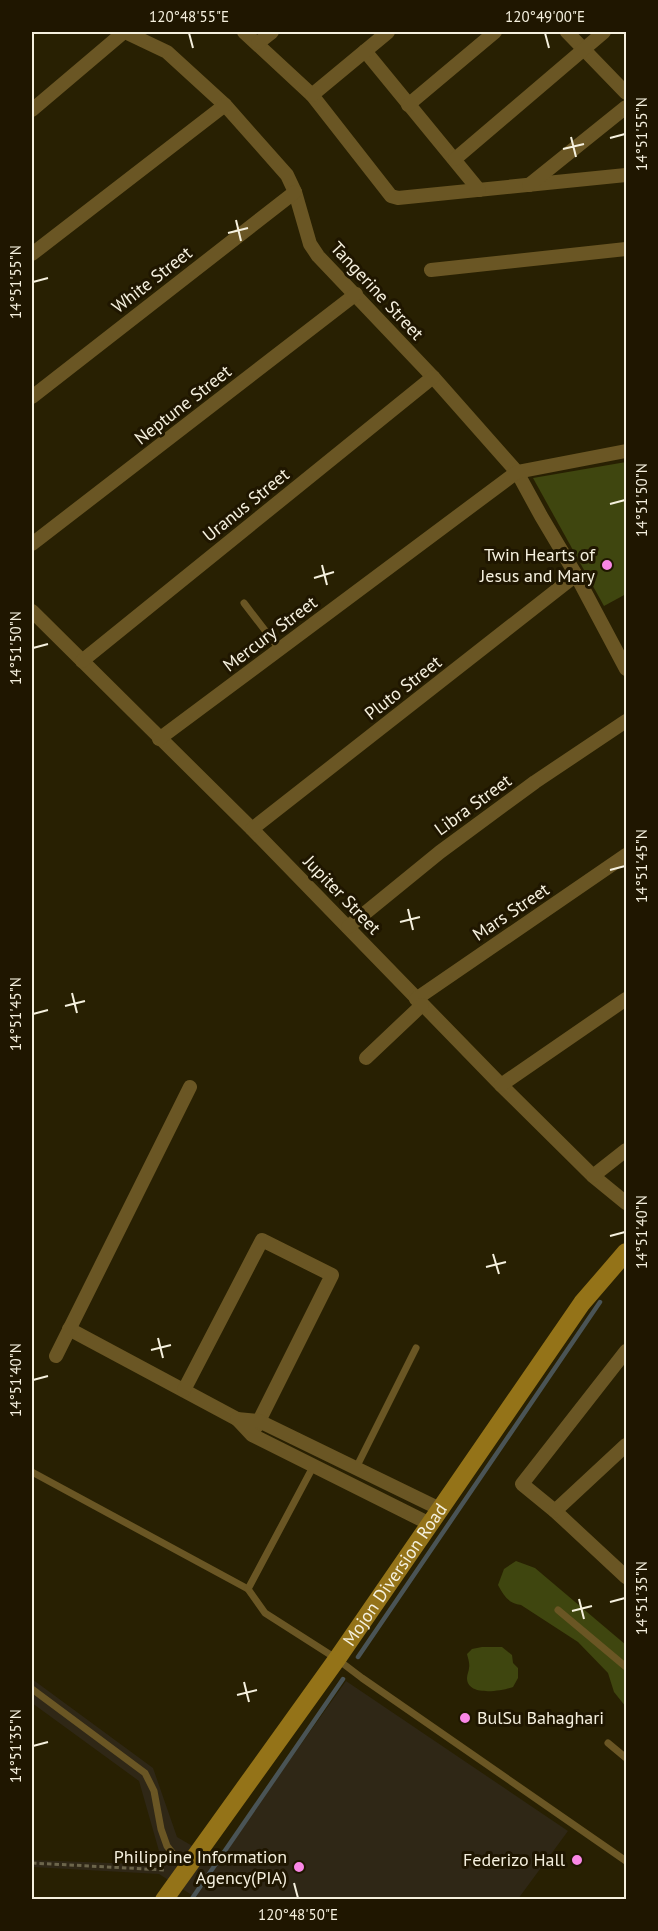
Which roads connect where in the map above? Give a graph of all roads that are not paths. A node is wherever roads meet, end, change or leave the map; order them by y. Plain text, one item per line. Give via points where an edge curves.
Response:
1 (124, 32) edge
2 (244, 32) edge
3 (272, 32) edge
4 (388, 32) edge
5 (495, 32) edge
6 (567, 32) edge
7 (604, 32) edge
8 (258, 43) junction
9 (584, 49) junction
10 (365, 51) junction
11 (627, 93) edge
12 (312, 95) junction
13 (225, 105) junction
14 (408, 105) junction
15 (627, 107) edge
16 (32, 110) edge
17 (455, 159) junction
18 (627, 175) edge
19 (529, 185) junction
20 (479, 190) junction
21 (295, 192) junction
22 (627, 249) edge
23 (32, 254) edge
24 (431, 270) dead end
25 (356, 294) junction
26 (433, 377) junction
27 (32, 397) edge
28 (627, 451) edge
29 (517, 472) junction
30 (32, 544) edge
31 (576, 574) junction
32 (244, 603) dead end
33 (32, 611) edge
34 (280, 650) junction
35 (82, 661) junction
36 (627, 669) edge
37 (627, 720) edge
38 (159, 739) junction
39 (252, 829) junction
40 (627, 855) edge
41 (348, 927) junction
42 (627, 999) edge
43 (419, 1002) junction
44 (366, 1058) dead end
45 (501, 1085) junction
46 (190, 1087) dead end
47 (627, 1150) edge
48 (593, 1176) junction
49 (627, 1203) edge
50 (627, 1252) edge
51 (69, 1329) junction
52 (416, 1348) dead end
53 (627, 1351) edge
54 (56, 1356) dead end
55 (184, 1390) junction
56 (237, 1419) junction
57 (259, 1421) junction
58 (252, 1435) junction
59 (627, 1445) edge
60 (314, 1465) junction
61 (356, 1468) junction
62 (32, 1472) edge
63 (555, 1511) junction
64 (435, 1516) junction
65 (627, 1577) edge
66 (248, 1588) junction
67 (558, 1610) dead end
68 (337, 1659) junction
69 (627, 1667) edge
70 (32, 1689) edge
71 (608, 1743) dead end
72 (627, 1758) edge
73 (627, 1861) edge
74 (181, 1865) junction
75 (164, 1899) edge

1 - 13 street, Tangerine Street via 167,52
1 - 16 street
2 - 8 street
3 - 8 street
4 - 10 street
5 - 14 street
6 - 9 street
7 - 9 street
8 - 12 street
9 - 11 street
9 - 17 street
10 - 12 street
10 - 14 street
12 - 20 street via 391,196
13 - 21 street, Tangerine Street via 287,175
13 - 23 street
14 - 17 street
15 - 19 street
17 - 20 street
18 - 19 street
19 - 20 street
21 - 25 street, Tangerine Street via 310,244
21 - 27 street, White Street
22 - 24 street
25 - 26 street, Tangerine Street
25 - 30 street, Neptune Street
26 - 29 street, Tangerine Street
26 - 35 street, Uranus Street
28 - 29 street
29 - 31 street, Tangerine Street
29 - 34 street, Mercury Street
31 - 36 street, Tangerine Street
31 - 39 street, Pluto Street
32 - 34 lane
33 - 35 street, Jupiter Street
34 - 38 street, Mercury Street
35 - 38 street, Jupiter Street
37 - 41 street, Libra Street via 440,852
38 - 39 street, Jupiter Street
39 - 41 street, Jupiter Street
40 - 43 street, Mars Street
41 - 43 street, Jupiter Street
42 - 45 street
43 - 44 street, Mars Street
43 - 45 street, Jupiter Street
45 - 48 street, Jupiter Street
46 - 51 street
47 - 48 street
48 - 49 street, Jupiter Street
50 - 64 street, Mojon Diversion Road via 582,1303
51 - 54 street
51 - 55 street
52 - 61 lane
53 - 63 street via 522,1484
55 - 56 street
55 - 57 street via 262,1240 332,1275
56 - 57 street
56 - 58 street
57 - 58 street
57 - 61 street
58 - 60 street
59 - 63 street
60 - 64 street
60 - 66 lane
61 - 64 street
62 - 66 lane
63 - 65 street
64 - 68 street, Mojon Diversion Road
66 - 68 lane via 265,1613
67 - 69 lane
68 - 73 lane
68 - 74 street, Mojon Diversion Road
70 - 74 lane via 145,1773 154,1791 164,1838
71 - 72 lane
74 - 75 street, Mojon Diversion Road

